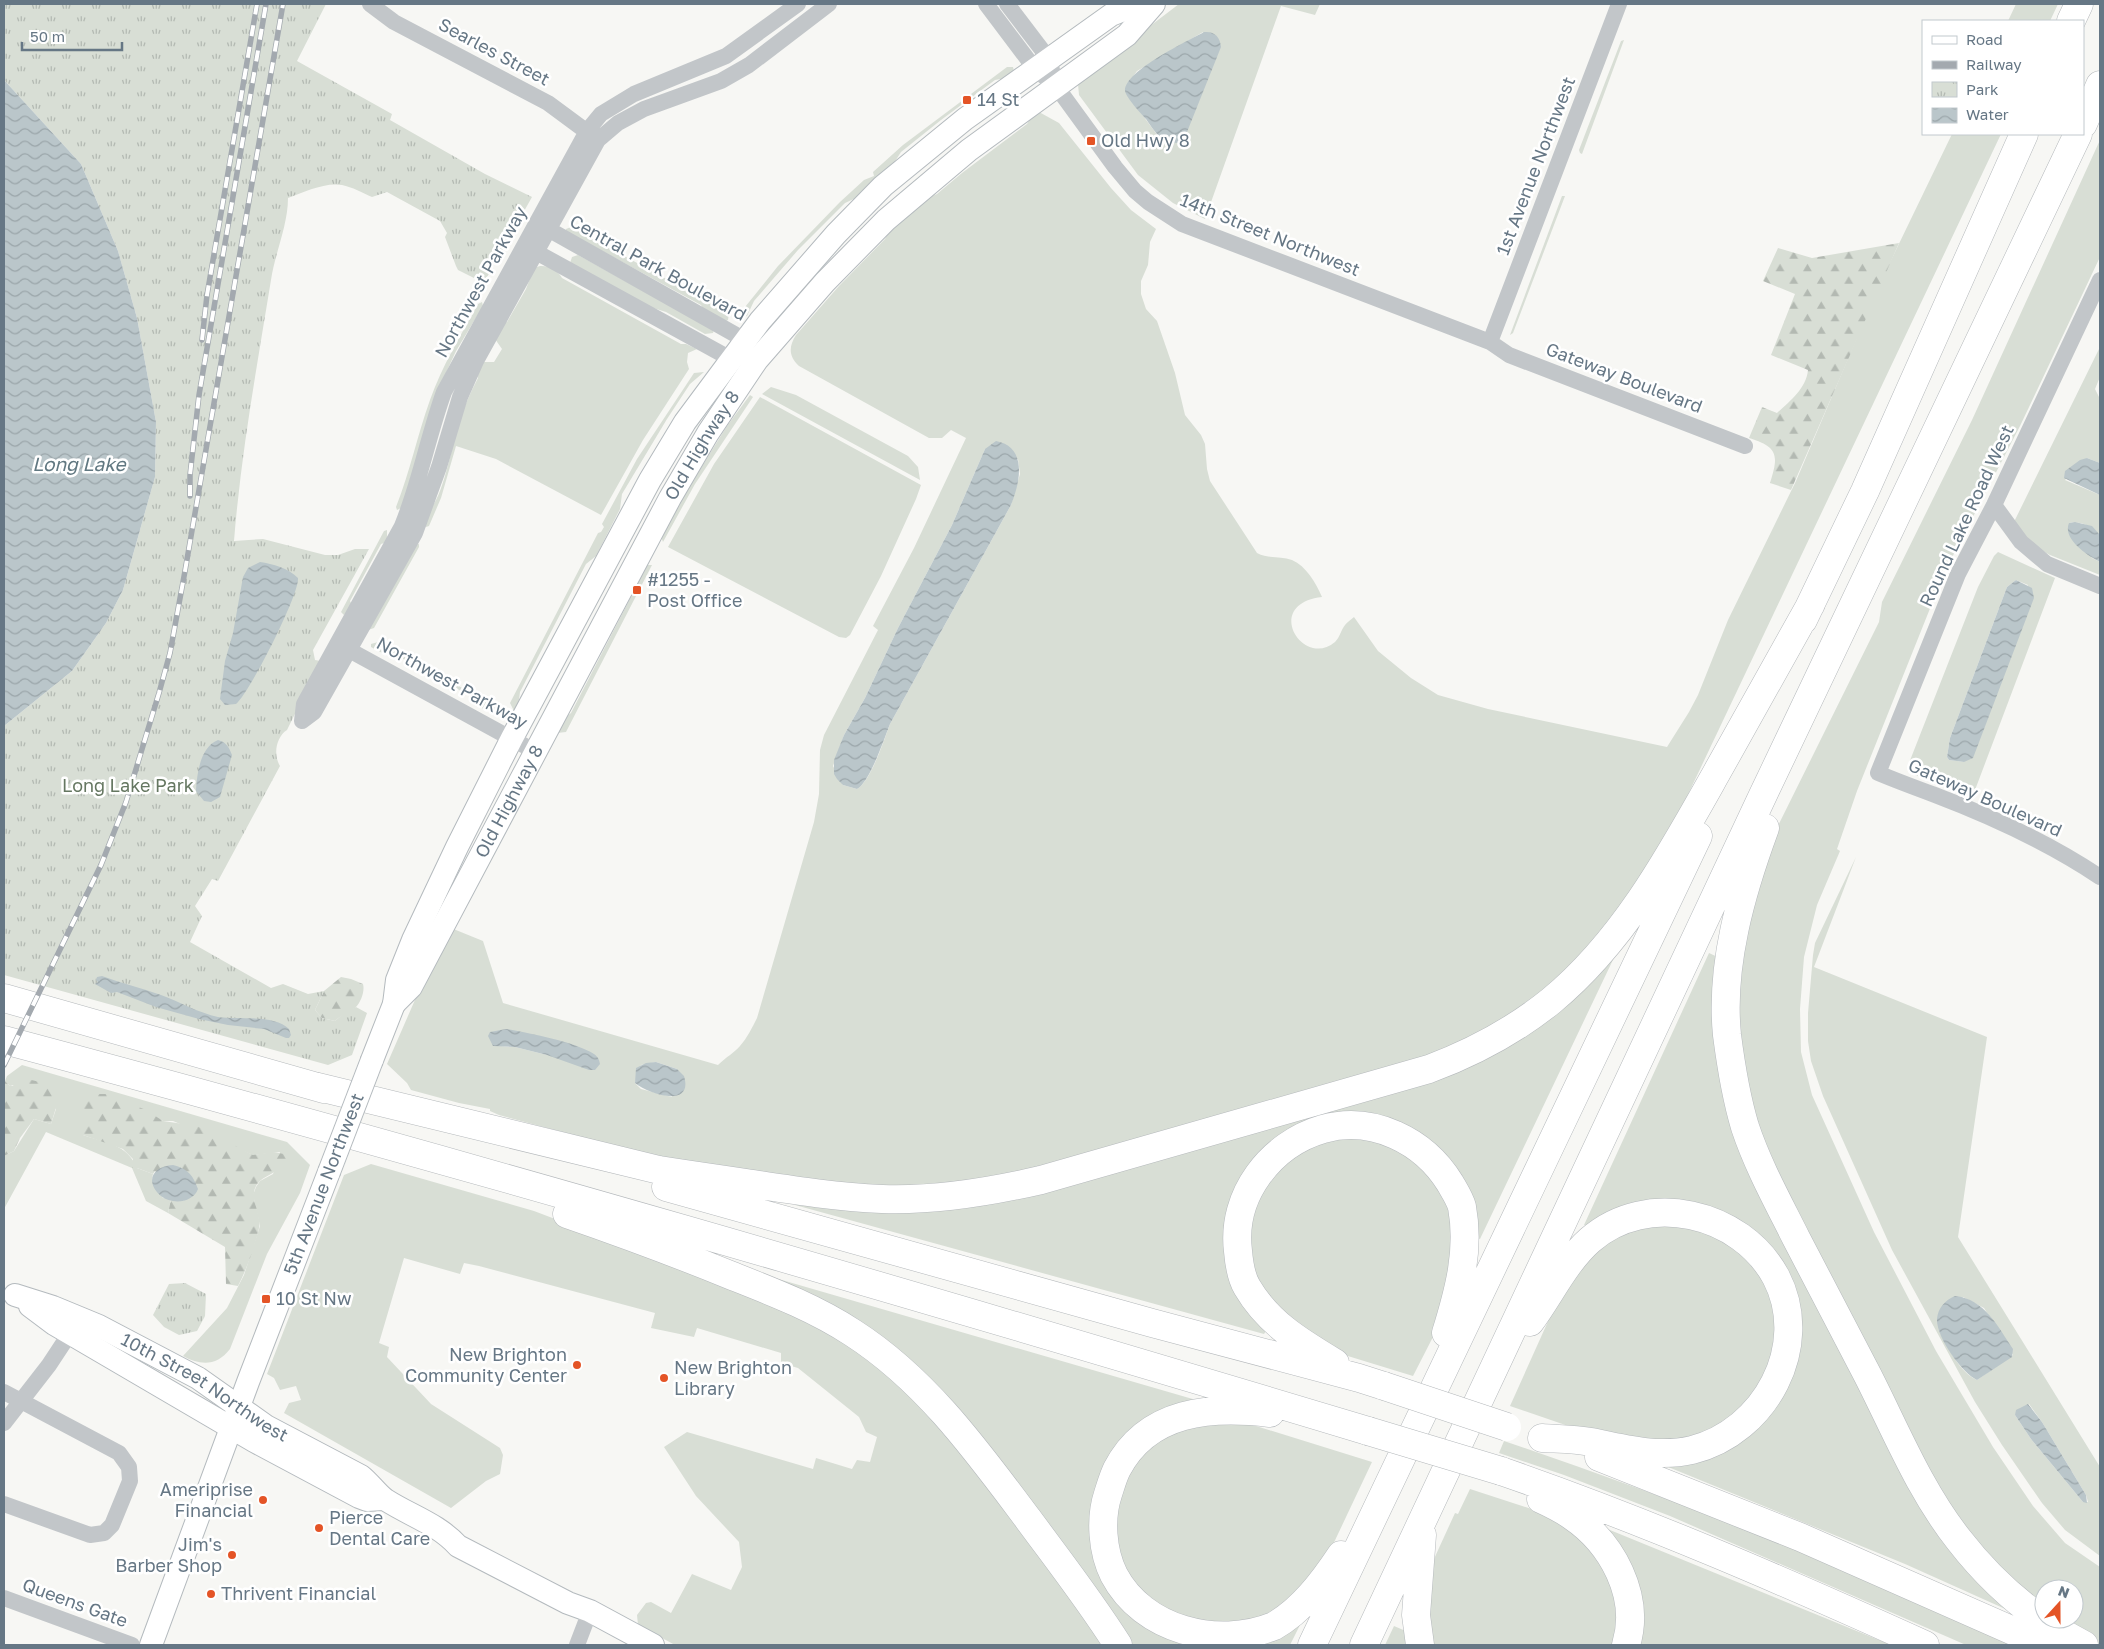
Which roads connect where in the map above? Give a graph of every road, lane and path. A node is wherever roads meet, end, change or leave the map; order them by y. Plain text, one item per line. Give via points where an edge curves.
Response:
1 (370, 4) edge
2 (798, 4) edge
3 (829, 4) edge
4 (986, 4) edge
5 (1007, 4) edge
6 (1138, 4) edge
7 (1154, 4) edge
8 (1619, 4) edge
9 (2079, 4) edge
10 (2072, 20) edge
11 (762, 30) junction
12 (773, 46) junction
13 (1042, 64) junction
14 (2100, 85) edge
15 (1056, 86) junction
16 (2084, 122) edge
17 (2024, 135) edge
18 (2078, 135) edge
19 (592, 136) junction
20 (548, 229) junction
21 (531, 234) junction
22 (536, 252) junction
23 (2100, 280) edge
24 (745, 340) junction
25 (1490, 342) junction
26 (731, 359) junction
27 (757, 360) junction
28 (1745, 446) dead end
29 (1994, 505) junction
30 (1891, 527) junction
31 (2100, 586) edge
32 (1811, 604) junction
33 (343, 647) junction
34 (512, 738) junction
35 (536, 752) junction
36 (1878, 773) joint
37 (2100, 877) edge
38 (4, 998) edge
39 (394, 1004) junction
40 (4, 1040) edge
41 (372, 1060) joint
42 (306, 1084) junction
43 (466, 1168) junction
44 (9, 1292) edge
45 (75, 1326) junction
46 (1491, 1376) junction
47 (1372, 1382) junction
48 (4, 1392) edge
49 (20, 1401) junction
50 (235, 1417) junction
51 (1326, 1418) junction
52 (1420, 1418) junction
53 (4, 1423) edge
54 (1542, 1438) junction
55 (1398, 1465) junction
56 (1501, 1471) junction
57 (4, 1504) edge
58 (1423, 1520) junction
59 (4, 1598) edge
60 (590, 1611) junction
61 (132, 1645) edge
62 (150, 1645) edge
63 (577, 1645) edge
64 (653, 1645) edge
65 (1118, 1645) edge
66 (1312, 1645) edge
67 (1364, 1645) edge
68 (1420, 1645) edge
69 (1626, 1645) edge
70 (1925, 1645) edge
71 (2045, 1645) edge
72 (2084, 1645) edge

1 - 19 street, Searles Street via 394,22 548,104
2 - 11 street, Northwest Parkway
3 - 12 street, Northwest Parkway
4 - 13 street, 14th Street Northwest
5 - 13 street, 14th Street Northwest
6 - 13 street, Old Highway 8 via 1111,15
7 - 15 street, Old Highway 8 via 1127,35
8 - 25 street, 1st Avenue Northwest
9 - 10 highway
11 - 12 street
11 - 19 street, Northwest Parkway via 726,56 634,94 601,114
12 - 19 street, Northwest Parkway via 721,81 644,109
13 - 15 street, 14th Street Northwest
13 - 24 street, Old Highway 8 via 965,119 883,186 788,287
14 - 16 highway
15 - 25 street, 14th Street Northwest via 1135,191 1182,224
15 - 27 street, Old Highway 8 via 969,150 886,220 825,282
17 - 32 highway
18 - 30 highway
19 - 20 street, Northwest Parkway
19 - 21 street, Northwest Parkway
20 - 21 street, Central Park Boulevard
20 - 22 street, Northwest Parkway
20 - 24 street, Central Park Boulevard
21 - 22 street
21 - 33 street, Northwest Parkway via 444,392 412,501
22 - 26 street
22 - 33 street, Northwest Parkway via 460,397 415,533
23 - 29 street, Round Lake Road West
24 - 26 street, Old Highway 8
24 - 27 street, Central Park Boulevard
25 - 28 street, Gateway Boulevard via 1509,355
26 - 27 street
26 - 34 street, Old Highway 8 via 685,422 650,480
27 - 35 street, Old Highway 8 via 708,433 670,498
29 - 31 street via 2021,542 2047,564
29 - 36 street, Round Lake Road West via 1958,574
30 - 46 highway
30 - 72 highway via 1807,737 1770,814 1742,902 1732,941 1726,990 1732,1074 1746,1129 1766,1177 1932,1502 1996,1583 2030,1611
32 - 42 highway via 1691,818 1643,895 1605,946 1556,996 1516,1025 1458,1058 1429,1069 1032,1182 977,1193 907,1199 820,1195 659,1170
32 - 52 highway
33 - 34 street, Northwest Parkway
34 - 35 street, Northwest Parkway
34 - 39 street, Old Highway 8 via 413,940 397,980
35 - 39 street, Old Highway 8 via 411,987
36 - 37 street, Gateway Boulevard via 2018,831
38 - 42 highway
39 - 41 street, Old Highway 8
40 - 43 highway
41 - 50 street, 5th Avenue Northwest, bridge
42 - 47 highway
43 - 51 highway
43 - 65 highway via 546,1207 792,1299 862,1338 929,1396 969,1440
44 - 45 street, 10th Street Northwest
45 - 49 street
45 - 50 street, 10th Street Northwest
46 - 54 highway via 1581,1249 1600,1233 1624,1220 1666,1212 1703,1218 1740,1237 1768,1266 1781,1290 1787,1314 1787,1340 1777,1380 1762,1405 1745,1424 1709,1445 1677,1452 1641,1452 1589,1442
46 - 58 highway
47 - 52 highway via 1286,1332 1264,1311 1246,1285 1239,1263 1236,1241 1239,1214 1253,1182 1266,1164 1297,1140 1325,1129 1368,1127 1399,1136 1434,1163 1461,1204 1463,1272
47 - 54 highway, bridge
48 - 49 street
49 - 53 street
49 - 57 street via 119,1453 129,1467 130,1482 112,1525 104,1533 90,1535
50 - 60 street, 10th Street Northwest via 254,1441 359,1497 383,1499 446,1533 464,1549 568,1603
50 - 62 street, 5th Avenue Northwest
51 - 55 highway via 1208,1411 1172,1419 1152,1429 1137,1442 1112,1479 1103,1526 1113,1572 1133,1602 1154,1620 1196,1637 1240,1637 1273,1626 1302,1604 1320,1584
51 - 56 highway, bridge
52 - 55 highway
54 - 71 highway via 1770,1524
55 - 66 highway
56 - 69 highway via 1577,1520 1607,1551 1618,1568 1628,1597
56 - 70 highway via 1698,1546
58 - 67 highway
58 - 68 highway via 1416,1615
59 - 61 street, Queens Gate
60 - 63 street
60 - 64 street, 10th Street Northwest

